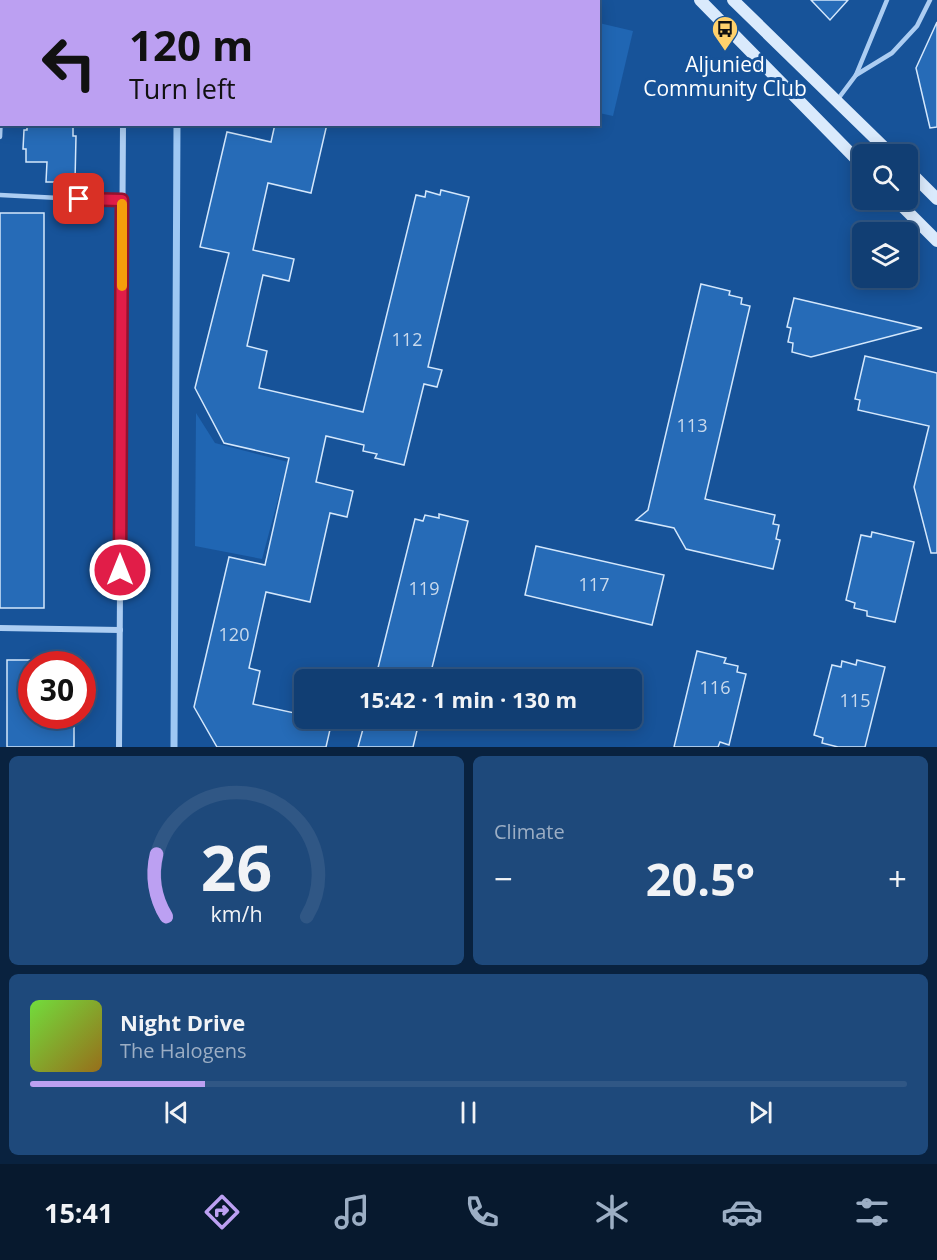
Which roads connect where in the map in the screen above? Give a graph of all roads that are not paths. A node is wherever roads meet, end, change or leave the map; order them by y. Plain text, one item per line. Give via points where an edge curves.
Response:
1 (700, 0) edge
2 (733, 0) edge
3 (887, 0) edge
4 (930, 0) edge
5 (856, 75) junction
6 (836, 101) junction
7 (123, 126) edge
8 (881, 144) edge
9 (852, 155) edge
10 (918, 180) edge
11 (0, 195) edge
12 (937, 199) edge
13 (122, 200) junction
14 (906, 210) edge
15 (937, 241) edge
16 (0, 628) edge
17 (120, 630) junction
18 (119, 747) edge

1 - 9 main road
2 - 6 main road
3 - 5 lane
4 - 5 lane via 917,26 891,53
5 - 6 lane
6 - 8 main road
7 - 13 street
10 - 12 main road
11 - 13 lane
13 - 17 street
14 - 15 main road
16 - 17 street
17 - 18 street

